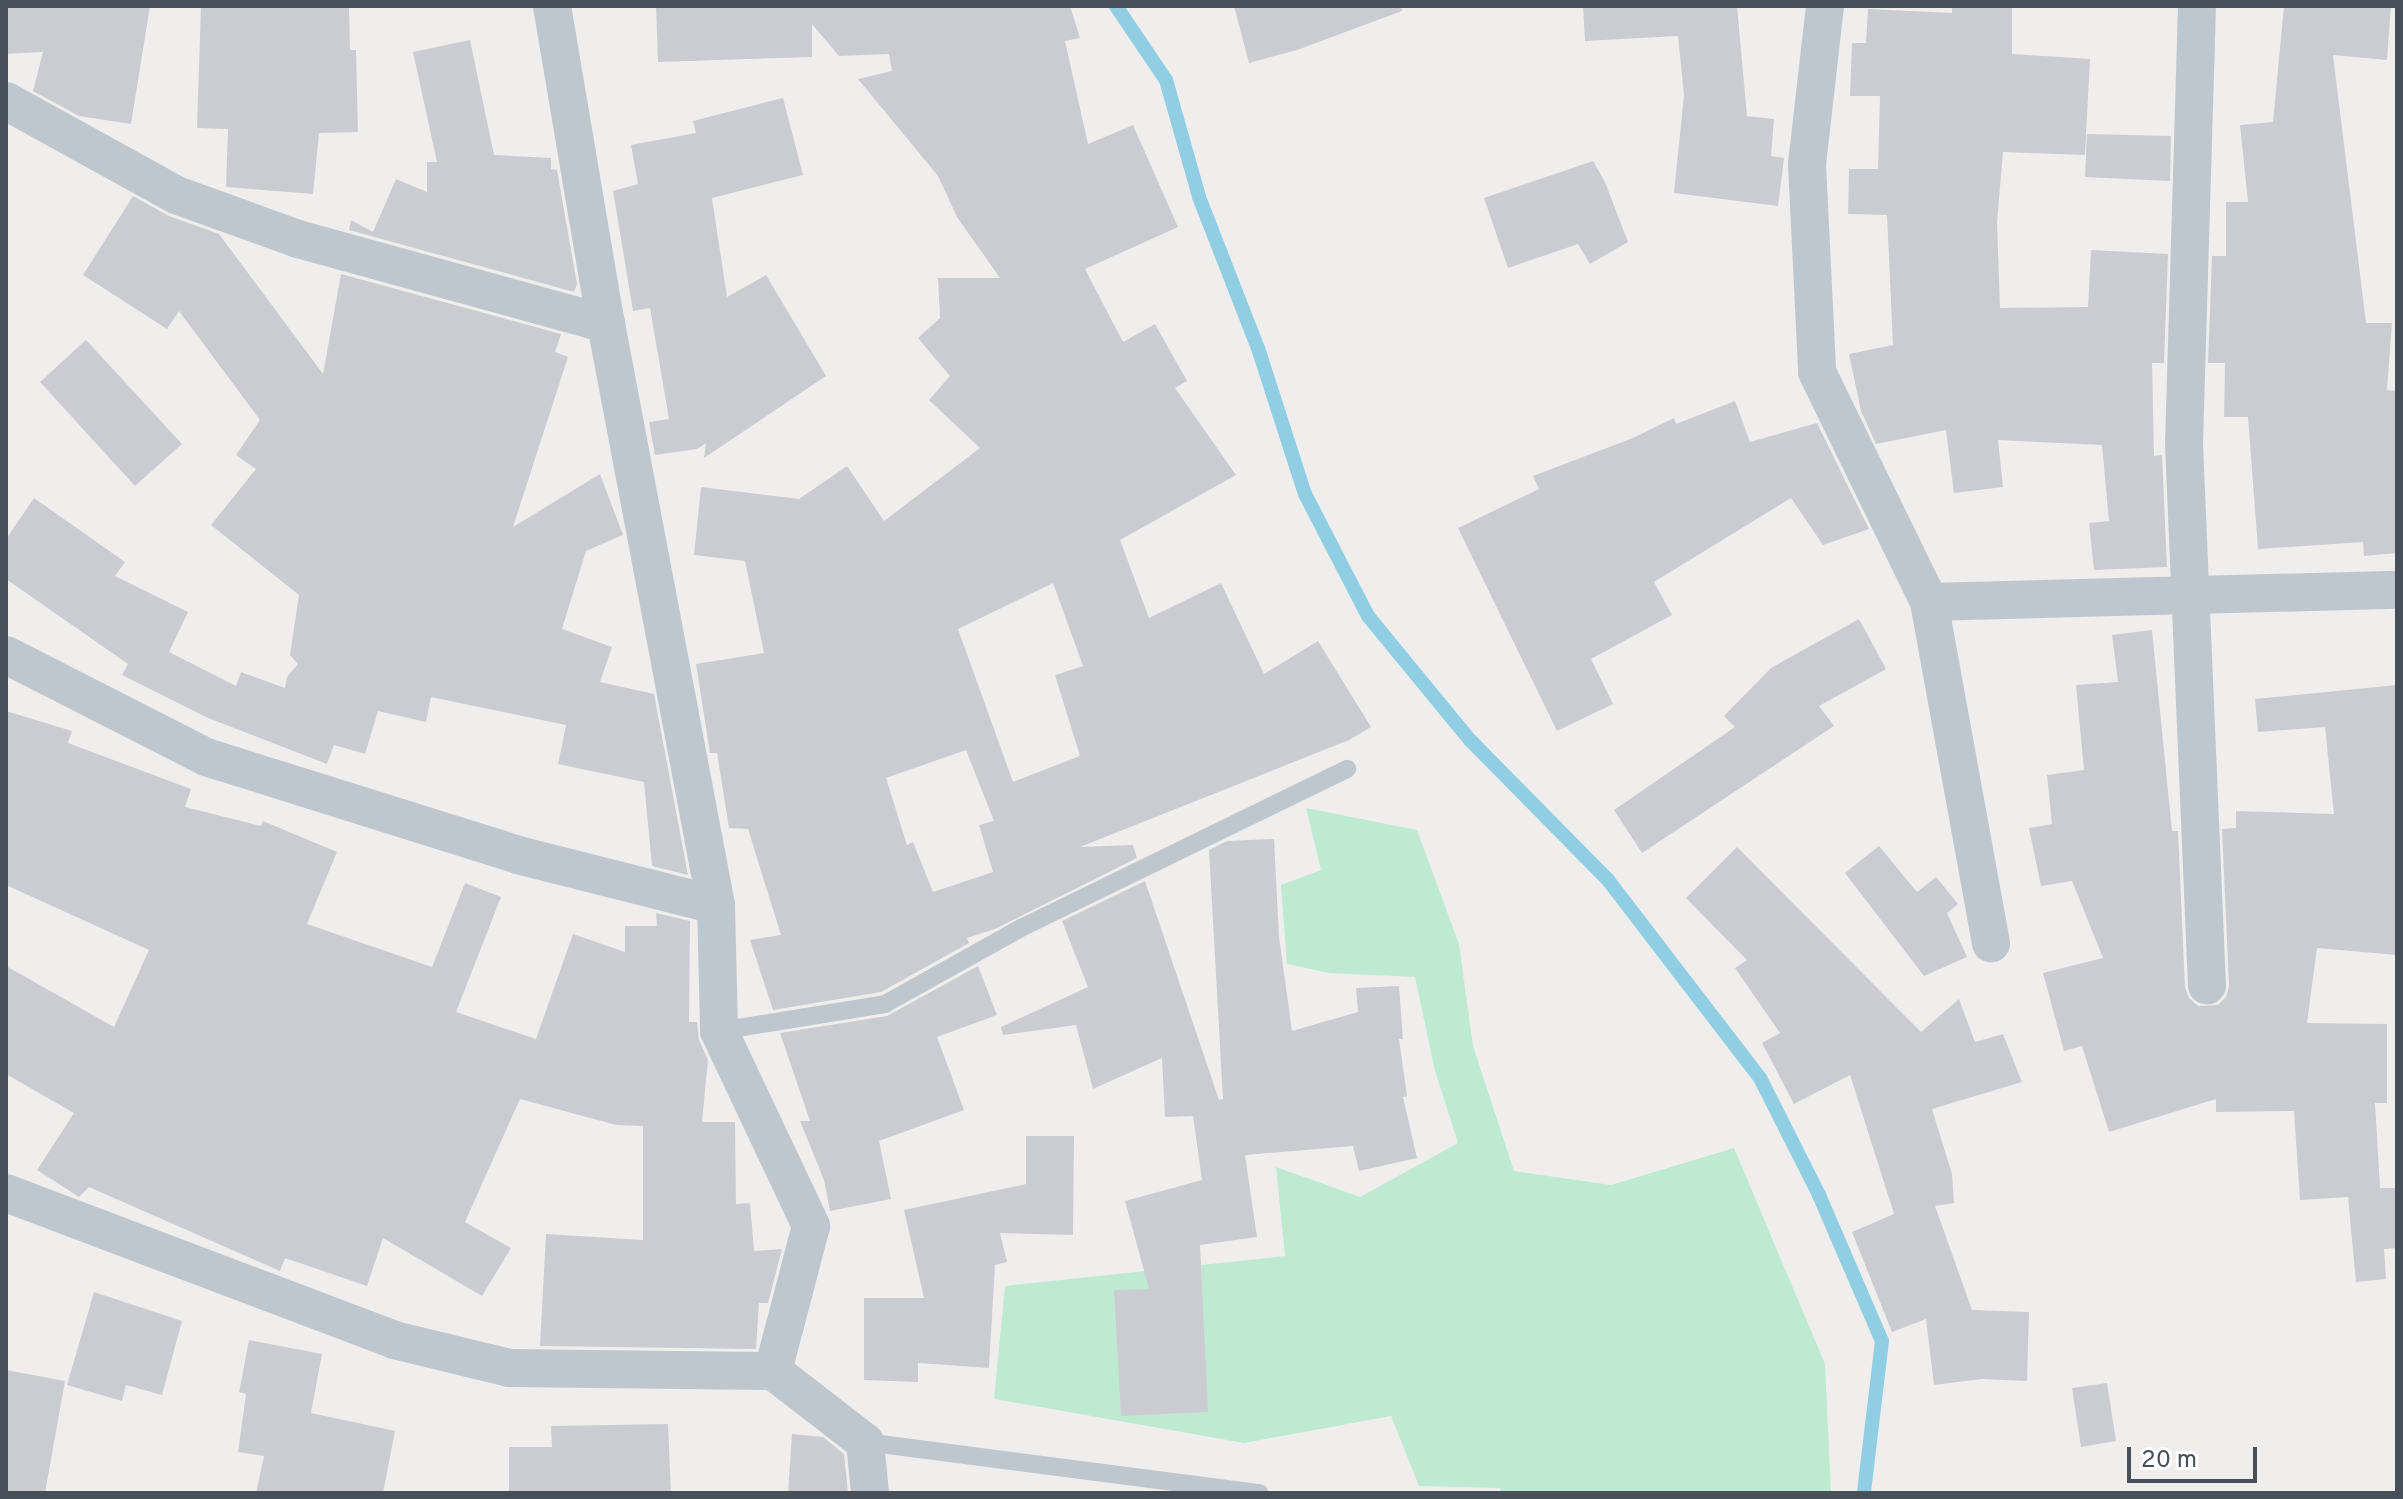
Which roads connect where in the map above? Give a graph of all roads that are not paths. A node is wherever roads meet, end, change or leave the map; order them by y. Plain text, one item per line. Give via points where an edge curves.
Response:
1 (552, 6) edge
2 (1825, 6) edge
3 (2197, 6) edge
4 (6, 101) edge
5 (606, 324) junction
6 (2397, 590) edge
7 (2189, 596) junction
8 (1929, 602) junction
9 (6, 655) edge
10 (1347, 769) dead end
11 (716, 905) junction
12 (1991, 943) dead end
13 (2207, 986) dead end
14 (719, 1031) junction
15 (6, 1193) edge
16 (773, 1371) junction
17 (865, 1442) junction
18 (870, 1493) edge
19 (1260, 1493) edge

1 - 5 street
2 - 8 street via 1807,164 1817,372
3 - 7 street via 2184,444
4 - 5 street via 176,195 298,239
5 - 11 street
6 - 7 street
7 - 8 street
7 - 13 street
8 - 12 street
9 - 11 street via 206,757 518,855
10 - 14 lane via 1021,928 885,1004
11 - 14 street
14 - 16 street via 811,1226
15 - 16 street via 394,1340 510,1368
16 - 17 street
17 - 18 street
17 - 19 lane

